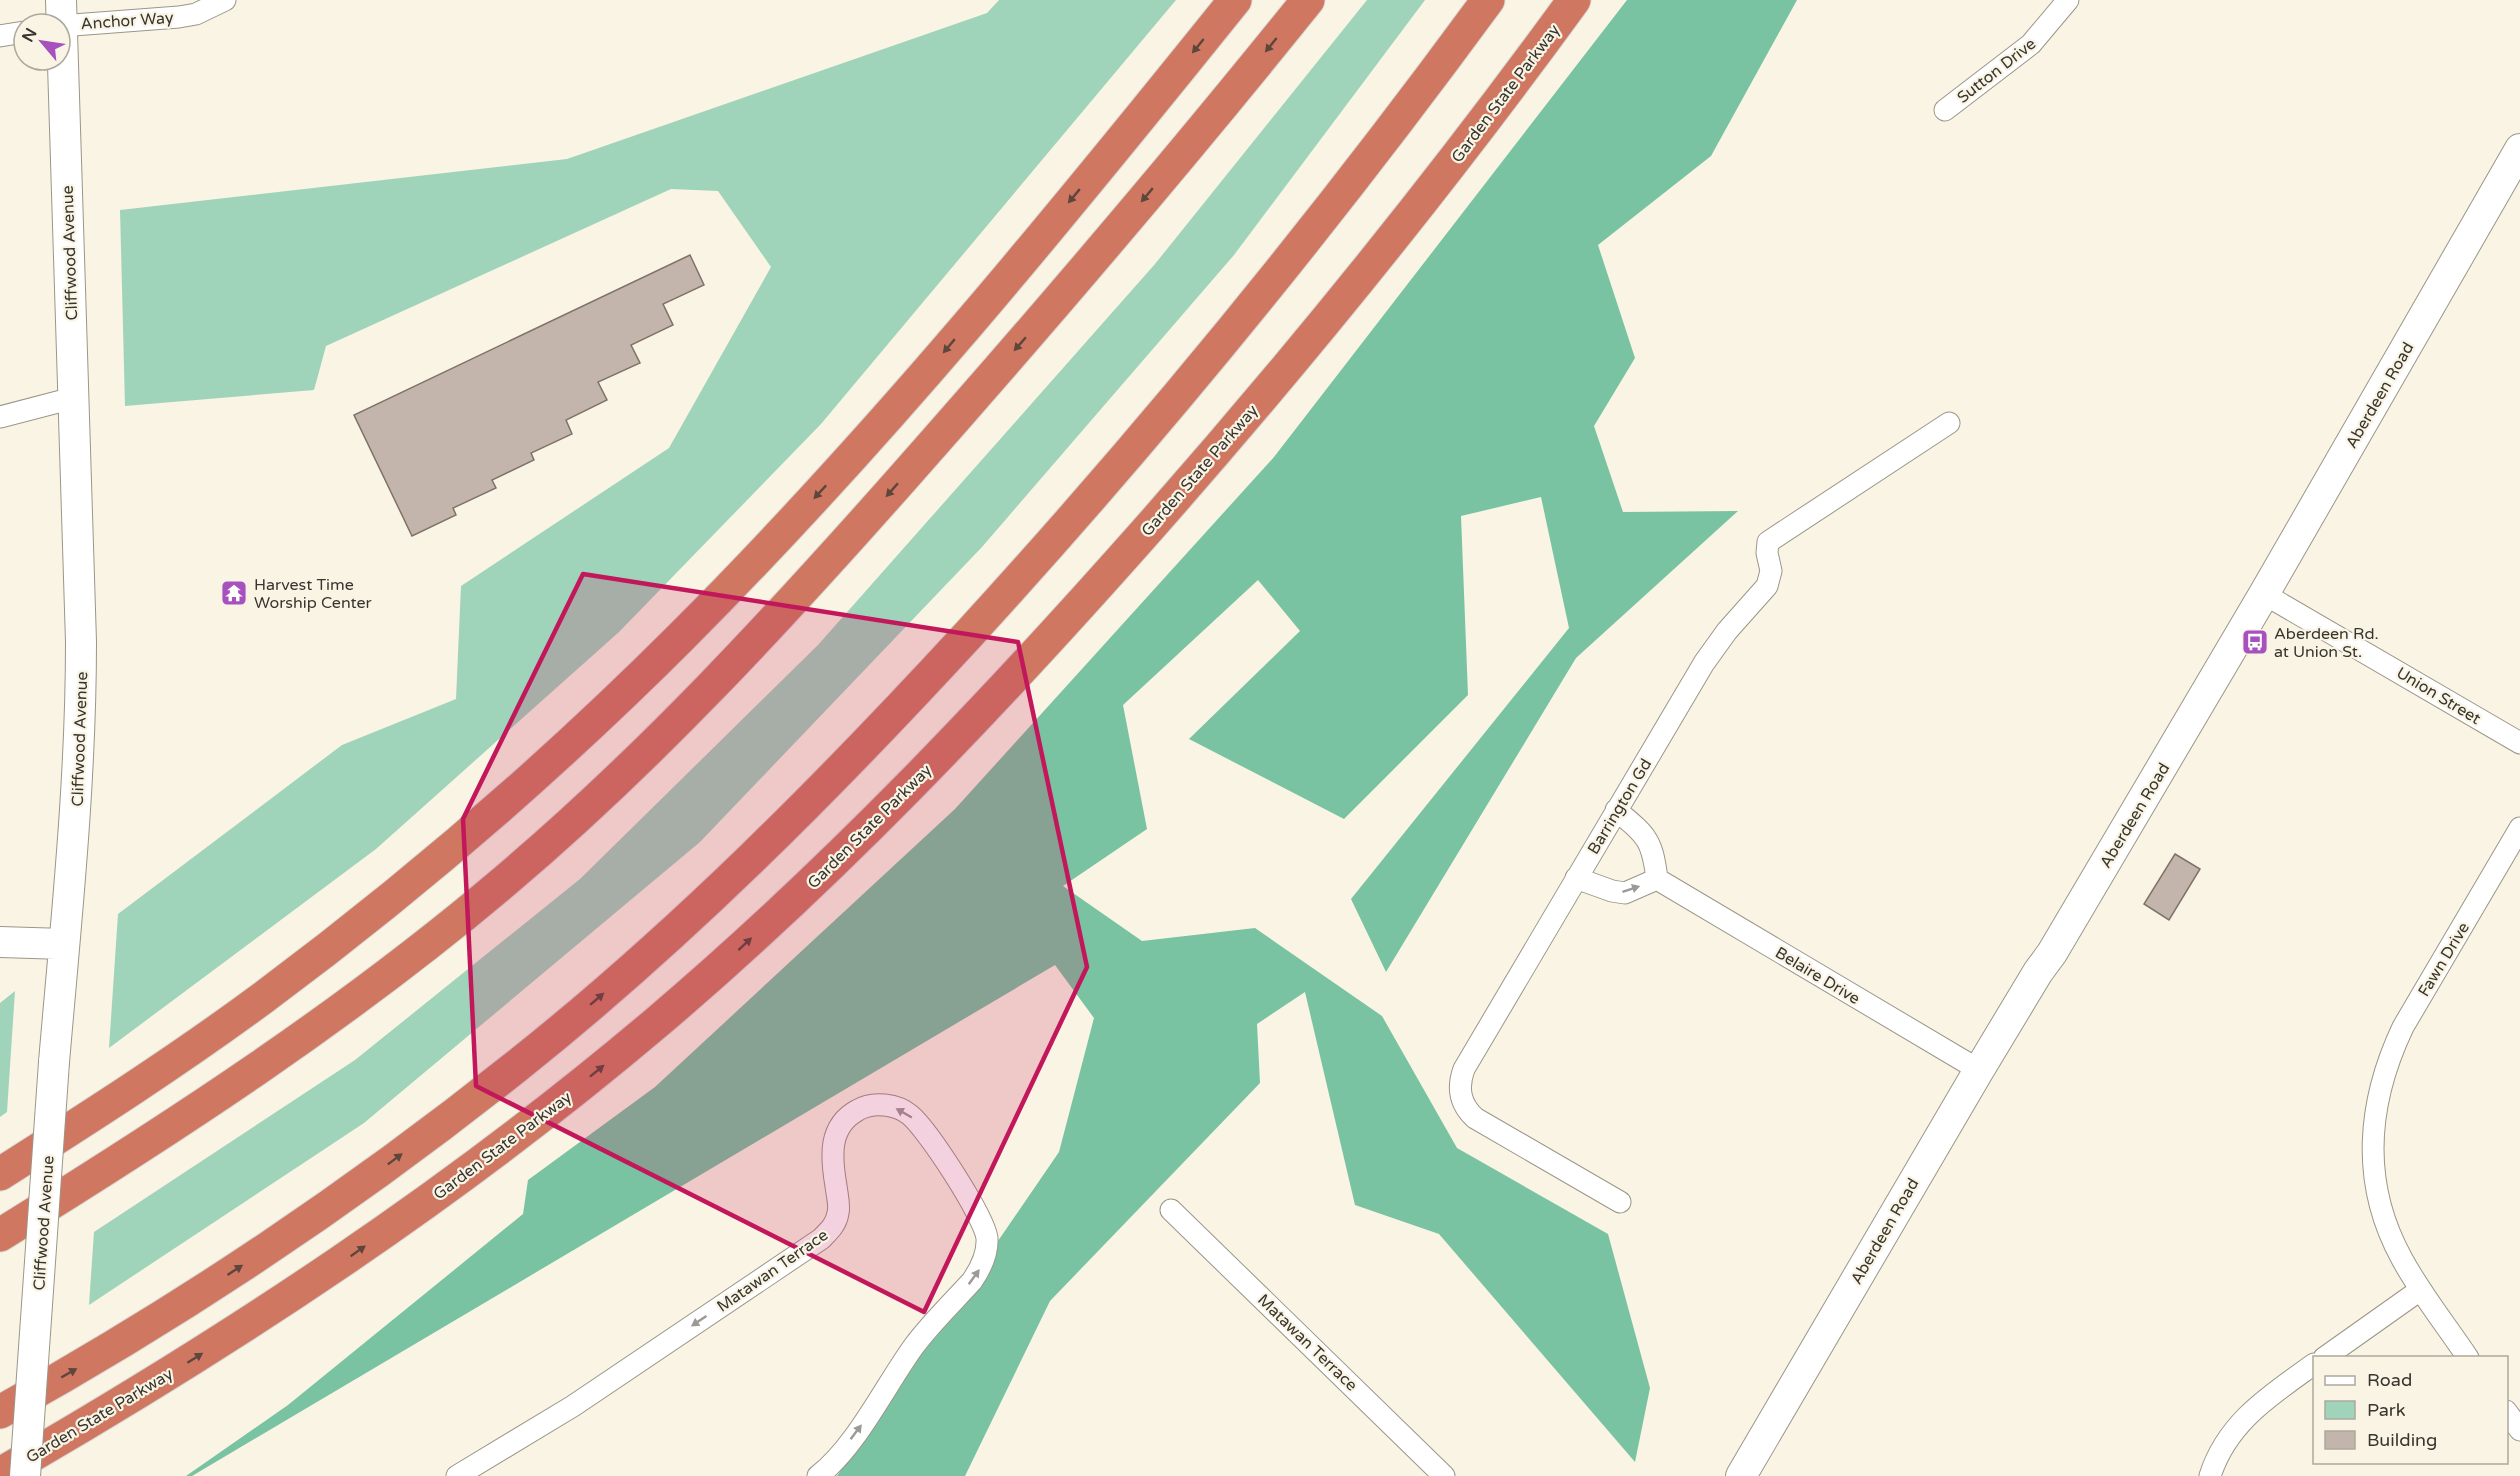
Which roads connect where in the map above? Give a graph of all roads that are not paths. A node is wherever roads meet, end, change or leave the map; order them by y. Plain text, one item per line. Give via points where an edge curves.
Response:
1 (225, 0) edge
2 (1235, 0) edge
3 (1308, 0) edge
4 (1488, 0) edge
5 (1574, 0) edge
6 (2068, 0) edge
7 (72, 17) edge
8 (63, 72) edge
9 (1946, 110) dead end
10 (2520, 149) edge
11 (73, 398) junction
12 (0, 417) edge
13 (1949, 423) dead end
14 (2264, 594) junction
15 (2520, 743) edge
16 (1616, 810) junction
17 (2520, 828) edge
18 (1576, 878) junction
19 (1657, 879) junction
20 (0, 942) edge
21 (64, 944) junction
22 (1978, 1070) junction
23 (0, 1174) edge
24 (1620, 1202) dead end
25 (1172, 1210) dead end
26 (0, 1235) edge
27 (2420, 1290) junction
28 (2327, 1356) edge
29 (2467, 1356) edge
30 (2313, 1365) edge
31 (0, 1412) edge
32 (2508, 1414) edge
33 (2520, 1430) edge
34 (0, 1474) edge
35 (25, 1476) edge
36 (457, 1476) edge
37 (818, 1476) edge
38 (1444, 1476) edge
39 (1741, 1476) edge
40 (2210, 1476) edge

1 - 7 street, Anchor Way via 196,14 179,17
2 -> 23 highway via 883,423 733,584 623,693 484,820 328,949 166,1067
3 -> 26 highway via 1190,145 954,420 740,658 625,772 508,878 329,1019 189,1116
31 -> 4 highway via 139,1331 351,1191 537,1050 750,861 912,695 1112,474 1316,229
34 -> 5 highway, Garden State Parkway via 222,1342 475,1167 654,1025 826,869 936,760 1199,472 1395,236
6 - 9 street, Sutton Drive via 2031,44
8 - 11 street, Cliffwood Avenue
10 - 14 street, Aberdeen Road
11 - 12 street
11 - 21 street, Cliffwood Avenue via 81,711
13 - 16 street, Barrington Gd via 1768,542 1771,571 1767,586 1704,663
14 - 15 street, Union Street
14 - 22 street, Aberdeen Road via 2052,953
16 - 18 street, Barrington Gd
16 - 19 street via 1650,841
17 - 27 street, Fawn Drive via 2403,1027 2390,1054 2378,1096 2373,1135 2377,1192 2392,1239
18 -> 19 street via 1625,893
18 - 24 street, Barrington Gd via 1464,1069 1461,1100 1475,1118
19 - 22 street, Belaire Drive
20 - 21 street
21 - 35 street, Cliffwood Avenue, bridge
22 - 39 street, Aberdeen Road
25 - 38 street, Matawan Terrace
27 - 28 street
27 - 29 street, Fawn Drive
30 - 40 street via 2240,1421 2223,1445
32 - 33 street
37 -> 36 street, Matawan Terrace via 834,1461 915,1345 972,1281 986,1254 987,1240 979,1215 928,1137 911,1115 886,1105 858,1109 836,1132 832,1144 839,1212 833,1228 821,1239 573,1406

